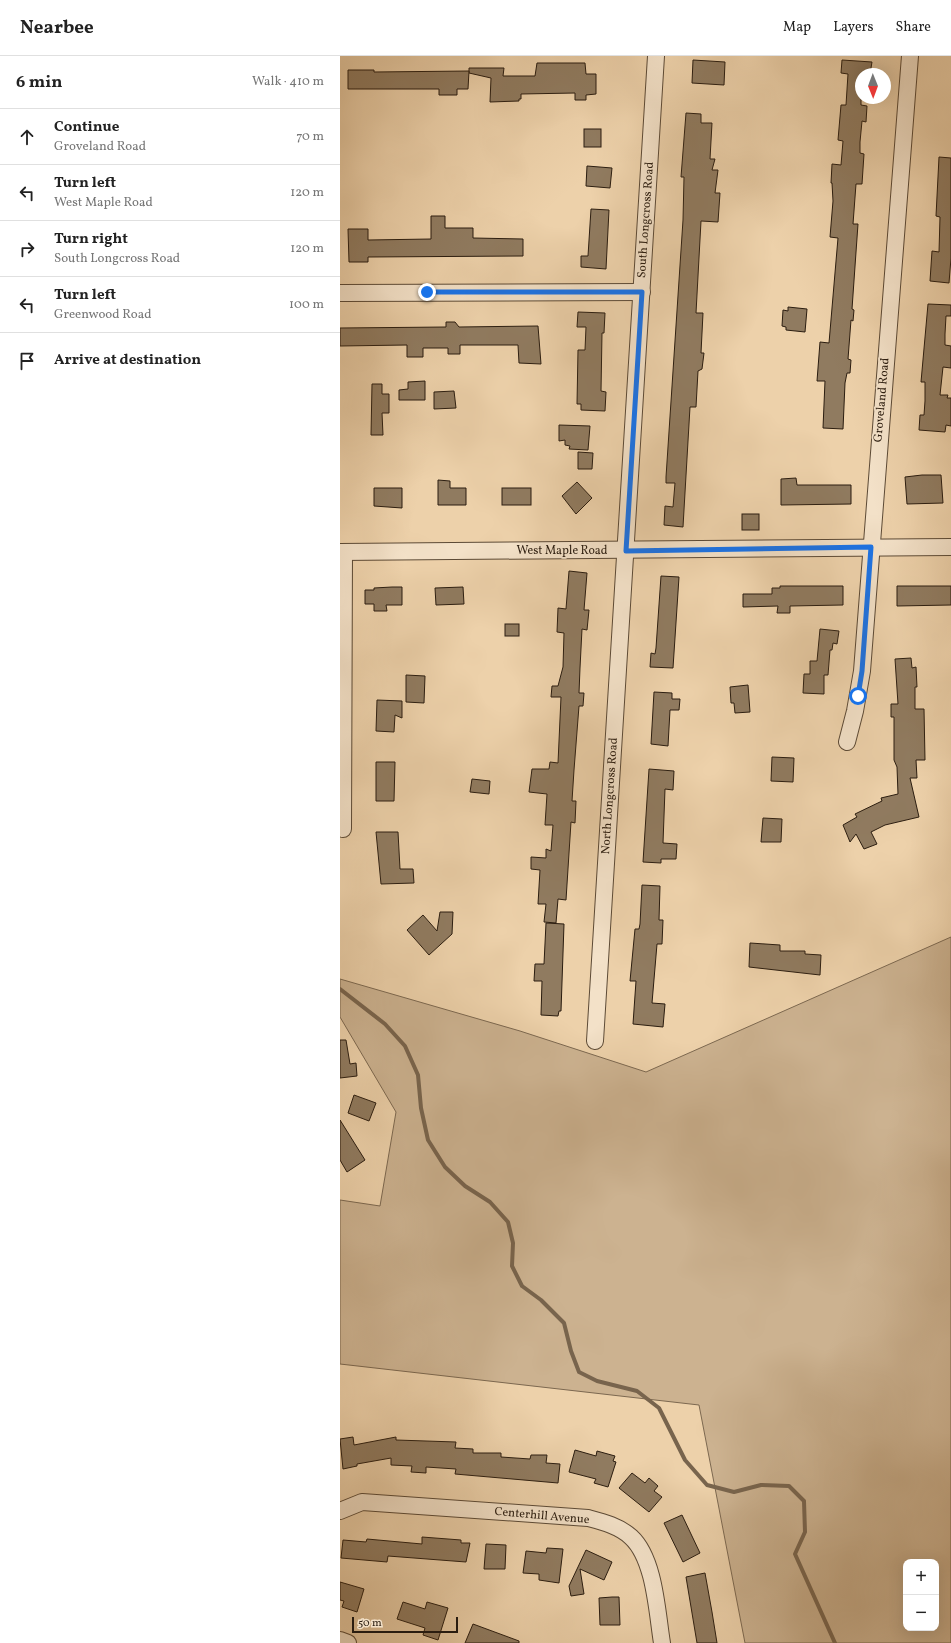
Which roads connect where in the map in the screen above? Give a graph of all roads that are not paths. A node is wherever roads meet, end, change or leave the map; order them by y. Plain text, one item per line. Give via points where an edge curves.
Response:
1 (656, 56) edge
2 (910, 56) edge
3 (642, 292) junction
4 (340, 293) edge
5 (871, 547) junction
6 (951, 547) edge
7 (626, 551) junction
8 (342, 552) edge
9 (847, 742) dead end
10 (343, 829) dead end
11 (595, 1041) dead end
12 (340, 1511) edge
13 (340, 1640) edge
14 (348, 1643) edge
15 (662, 1643) edge

1 - 3 street, South Longcross Road
2 - 5 street, Groveland Road
3 - 4 street
3 - 7 street, South Longcross Road
5 - 6 street, West Maple Road
5 - 7 street, West Maple Road
5 - 9 street, Groveland Road via 862,671
7 - 8 street, West Maple Road
7 - 11 street, North Longcross Road
8 - 10 street
12 - 15 street, Centerhill Avenue via 362,1502 588,1518 611,1525 631,1537 644,1556 651,1579
13 - 14 street

